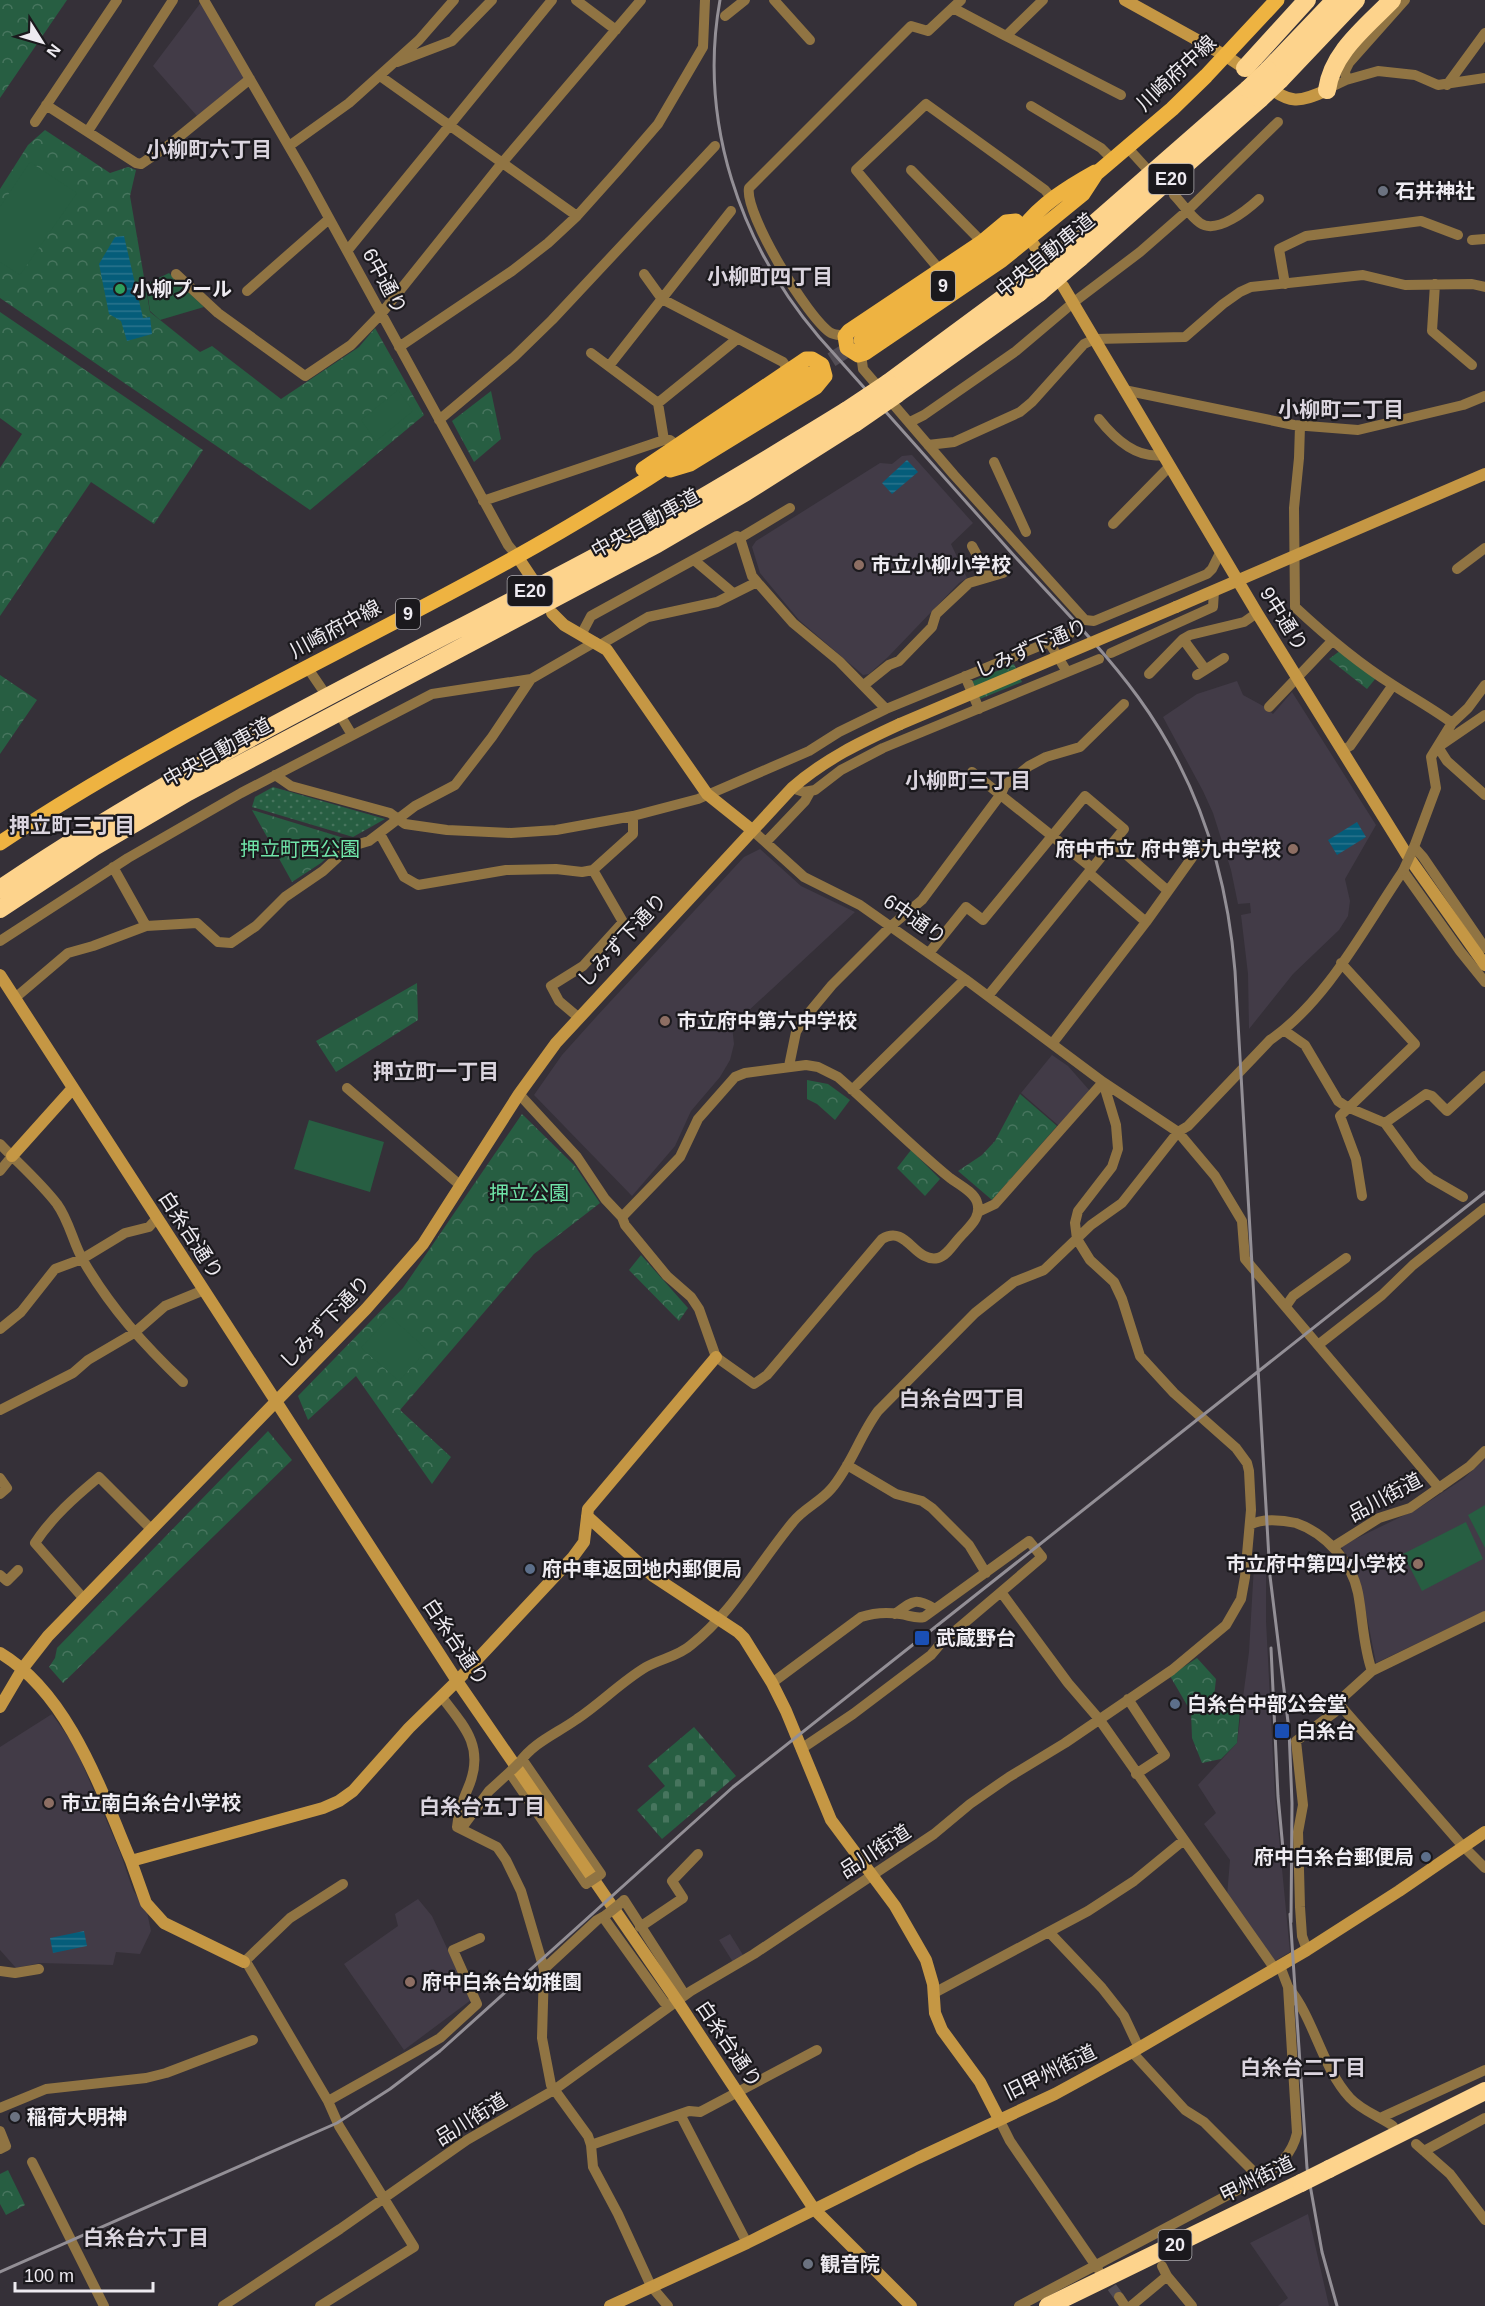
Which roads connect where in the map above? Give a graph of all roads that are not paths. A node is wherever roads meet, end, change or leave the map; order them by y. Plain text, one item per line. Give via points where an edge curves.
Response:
1 (117, 0) edge
2 (173, 0) edge
3 (204, 0) edge
4 (454, 0) edge
5 (492, 0) edge
6 (552, 0) edge
7 (576, 0) edge
8 (641, 0) edge
9 (705, 0) edge
10 (745, 0) edge
11 (774, 0) edge
12 (1043, 0) edge
13 (1125, 0) edge
14 (1277, 0) edge
15 (1299, 0) edge
16 (1307, 0) edge
17 (1335, 0) edge
18 (1356, 0) edge
19 (1392, 0) edge
20 (1405, 0) edge
21 (957, 4) edge
22 (725, 16) dead end
23 (616, 30) junction
24 (1485, 33) edge
25 (1006, 36) junction
26 (810, 40) dead end
27 (1226, 56) junction
28 (1250, 61) junction
29 (394, 63) junction
30 (1274, 75) junction
31 (380, 76) junction
32 (1485, 78) edge
33 (250, 79) junction
34 (1346, 80) junction
35 (1447, 85) junction
36 (1327, 90) junction
37 (1121, 95) dead end
38 (46, 105) junction
39 (1031, 106) dead end
40 (35, 122) dead end
41 (1278, 122) dead end
42 (448, 126) junction
43 (88, 131) junction
44 (289, 146) junction
45 (715, 146) dead end
46 (1127, 147) junction
47 (1112, 159) junction
48 (502, 163) junction
49 (1147, 169) dead end
50 (911, 170) dead end
51 (1098, 171) junction
52 (1174, 195) dead end
53 (1259, 199) dead end
54 (1053, 200) junction
55 (1188, 210) junction
56 (731, 211) dead end
57 (577, 216) junction
58 (329, 219) junction
59 (1026, 233) junction
60 (1458, 235) dead end
61 (1485, 239) edge
62 (1472, 240) dead end
63 (982, 242) junction
64 (347, 251) junction
65 (1040, 254) dead end
66 (939, 269) junction
67 (176, 274) dead end
68 (644, 274) dead end
69 (1285, 284) junction
70 (1435, 284) junction
71 (1063, 285) dead end
72 (1485, 287) edge
73 (247, 291) dead end
74 (662, 299) junction
75 (1074, 302) junction
76 (381, 314) junction
77 (845, 336) junction
78 (737, 339) junction
79 (1095, 339) junction
80 (399, 347) junction
81 (861, 347) junction
82 (591, 353) dead end
83 (1472, 365) dead end
84 (609, 366) junction
85 (789, 371) junction
86 (810, 374) tunnel mouth
87 (1124, 390) junction
88 (1485, 396) edge
89 (658, 403) junction
90 (851, 417) junction
91 (439, 420) junction
92 (1100, 420) dead end
93 (910, 422) junction
94 (1300, 426) junction
95 (671, 442) junction
96 (928, 445) junction
97 (1166, 461) junction
98 (994, 462) dead end
99 (1485, 474) edge
100 (652, 475) junction
101 (613, 498) junction
102 (483, 501) junction
103 (790, 508) dead end
104 (1113, 524) dead end
105 (1026, 532) dead end
106 (740, 538) junction
107 (972, 546) dead end
108 (1485, 548) edge
109 (1220, 553) junction
110 (517, 556) junction
111 (1294, 556) junction
112 (694, 560) junction
113 (1457, 569) dead end
114 (1003, 573) dead end
115 (989, 577) junction
116 (533, 580) dead end
117 (1238, 581) junction
118 (757, 582) junction
119 (1214, 591) junction
120 (733, 593) junction
121 (552, 613) dead end
122 (1257, 613) junction
123 (1071, 633) dead end
124 (581, 634) junction
125 (1183, 639) junction
126 (1332, 641) junction
127 (1049, 642) junction
128 (597, 644) junction
129 (1111, 653) dead end
130 (1224, 658) dead end
131 (1099, 659) dead end
132 (307, 667) junction
133 (1067, 672) junction
134 (1149, 674) dead end
135 (965, 676) junction
136 (1297, 678) junction
137 (531, 679) junction
138 (864, 685) junction
139 (1393, 685) junction
140 (1485, 685) edge
141 (322, 689) dead end
142 (1124, 704) dead end
143 (1269, 707) dead end
144 (886, 709) junction
145 (979, 709) junction
146 (1485, 715) edge
147 (342, 720) dead end
148 (1452, 723) junction
149 (352, 735) junction
150 (1438, 747) junction
151 (1343, 750) junction
152 (972, 772) dead end
153 (275, 775) junction
154 (792, 788) junction
155 (810, 792) junction
156 (707, 794) junction
157 (1001, 794) junction
158 (1485, 795) edge
159 (633, 816) junction
160 (397, 819) junction
161 (752, 830) junction
162 (380, 834) junction
163 (1052, 836) junction
164 (766, 842) junction
165 (0, 843) edge
166 (1113, 843) junction
167 (1201, 845) dead end
168 (1414, 847) junction
169 (113, 867) junction
170 (592, 870) junction
171 (1090, 870) junction
172 (1404, 871) junction
173 (0, 890) edge
174 (1168, 891) junction
175 (0, 909) edge
176 (1146, 922) junction
177 (146, 926) junction
178 (891, 926) junction
179 (0, 941) edge
180 (1485, 948) edge
181 (929, 952) junction
182 (1341, 963) junction
183 (1485, 965) edge
184 (0, 976) edge
185 (965, 979) junction
186 (1485, 982) edge
187 (988, 996) junction
188 (15, 998) junction
189 (578, 1017) junction
190 (1285, 1031) junction
191 (1052, 1044) junction
192 (789, 1066) junction
193 (1485, 1076) edge
194 (1103, 1082) junction
195 (73, 1088) junction
196 (347, 1088) dead end
197 (852, 1090) junction
198 (519, 1094) junction
199 (1347, 1107) junction
200 (1385, 1123) junction
201 (1178, 1132) junction
202 (0, 1144) edge
203 (12, 1156) junction
204 (0, 1171) edge
205 (461, 1186) junction
206 (1362, 1196) dead end
207 (1463, 1197) dead end
208 (1485, 1208) edge
209 (978, 1212) junction
210 (622, 1217) junction
211 (157, 1218) junction
212 (1077, 1239) junction
213 (1346, 1258) dead end
214 (82, 1259) junction
215 (204, 1290) junction
216 (1286, 1306) junction
217 (0, 1329) edge
218 (134, 1333) junction
219 (1318, 1346) junction
220 (716, 1357) junction
221 (183, 1382) dead end
222 (276, 1401) junction
223 (0, 1410) edge
224 (1485, 1451) edge
225 (847, 1465) junction
226 (0, 1478) edge
227 (1439, 1488) junction
228 (0, 1494) edge
229 (587, 1516) junction
230 (1250, 1525) junction
231 (152, 1530) junction
232 (1333, 1547) junction
233 (18, 1570) dead end
234 (986, 1573) junction
235 (0, 1575) edge
236 (1001, 1592) junction
237 (84, 1599) junction
238 (935, 1609) junction
239 (895, 1614) junction
240 (1485, 1616) edge
241 (719, 1620) junction
242 (0, 1653) edge
243 (23, 1668) junction
244 (1372, 1671) junction
245 (457, 1681) junction
246 (772, 1683) junction
247 (441, 1696) junction
248 (1128, 1699) junction
249 (1339, 1704) junction
250 (0, 1707) edge
251 (1099, 1719) junction
252 (801, 1749) junction
253 (516, 1766) junction
254 (1136, 1774) junction
255 (461, 1828) junction
256 (1485, 1832) edge
257 (1184, 1840) junction
258 (1465, 1847) junction
259 (698, 1854) dead end
260 (131, 1861) junction
261 (1485, 1868) edge
262 (871, 1875) junction
263 (343, 1884) dead end
264 (604, 1916) junction
265 (640, 1927) junction
266 (1048, 1932) junction
267 (480, 1938) dead end
268 (1306, 1950) junction
269 (244, 1962) junction
270 (1278, 1968) junction
271 (544, 1969) junction
272 (39, 1970) dead end
273 (0, 1971) edge
274 (1288, 1987) junction
275 (934, 1993) junction
276 (678, 2002) junction
277 (253, 2040) dead end
278 (817, 2050) dead end
279 (1136, 2050) junction
280 (1485, 2070) edge
281 (554, 2090) junction
282 (738, 2091) junction
283 (1485, 2091) edge
284 (1485, 2099) edge
285 (327, 2101) junction
286 (0, 2108) edge
287 (680, 2114) junction
288 (1380, 2118) junction
289 (999, 2119) junction
290 (1484, 2121) edge
291 (1393, 2126) dead end
292 (0, 2131) edge
293 (591, 2145) junction
294 (0, 2149) edge
295 (32, 2162) dead end
296 (1330, 2173) junction
297 (1260, 2178) junction
298 (1303, 2186) junction
299 (384, 2198) junction
300 (814, 2209) junction
301 (1485, 2220) edge
302 (747, 2243) junction
303 (1097, 2268) junction
304 (651, 2286) junction
305 (104, 2306) edge
306 (223, 2306) edge
307 (320, 2306) edge
308 (610, 2306) edge
309 (668, 2306) edge
310 (911, 2306) edge
311 (1019, 2306) edge
312 (1048, 2306) edge
313 (1071, 2306) edge
314 (1131, 2306) edge
315 (1192, 2306) edge

1 - 38 street
2 - 43 street
3 - 33 street, 6中通り
4 - 29 street
5 - 29 street via 452,41
6 - 42 street
7 - 23 street
8 - 23 street
9 - 57 street via 703,47 670,106
10 - 22 street
11 - 26 street
12 - 25 street
13 - 27 street
14 - 27 main road, 川崎府中線
15 - 28 highway
16 - 28 highway
17 - 30 highway, E20
18 - 30 highway, E20
19 - 36 highway via 1335,62
20 - 34 street via 1349,63
21 - 25 street
21 - 77 street via 928,32 911,26 749,188 758,222 786,276 830,332
23 - 48 street
24 - 35 street
25 - 37 street
27 - 28 street
27 - 46 main road, 川崎府中線
28 - 36 street via 1278,94 1291,100
29 - 31 street
30 - 90 highway, 中央自動車道 / E20, bridge via 1034,285
31 - 42 street
31 - 44 street via 336,115
32 - 35 street
33 - 43 street via 141,164
33 - 44 street, 6中通り
34 - 35 street via 1393,71
34 - 36 street
38 - 40 street
38 - 43 street
39 - 47 street via 1101,147
41 - 55 street
42 - 48 street
42 - 64 street
44 - 58 street, 6中通り
45 - 91 street via 552,320
46 - 47 main road, 川崎府中線
46 - 49 street
47 - 51 main road, 川崎府中線
48 - 57 street
48 - 76 street
50 - 63 street
51 - 54 main road, 川崎府中線
51 - 59 main road via 1083,194
52 - 55 street
53 - 55 street via 1240,216 1207,226
54 - 59 main road, 川崎府中線 via 1033,215
54 - 66 street via 1045,190 926,104 856,170
55 - 75 street
56 - 74 street
57 - 80 street via 512,271
58 - 64 street, 6中通り
58 - 73 street
59 - 63 main road via 1016,221 1009,220
59 - 65 street
59 - 81 main road via 975,280
60 - 69 street via 1420,221 1306,236 1279,249
61 - 62 street
63 - 66 main road
64 - 76 street, 6中通り
66 - 77 main road
67 - 76 street via 218,313 305,376 351,345
68 - 74 street
69 - 70 street via 1364,274 1405,285
69 - 79 street via 1240,292 1185,337
70 - 72 street
70 - 83 street via 1432,331
71 - 75 street, 9中通り
74 - 78 street
74 - 84 street
75 - 79 street, 9中通り
75 - 93 street via 1016,351
76 - 80 street, 6中通り
77 - 81 main road via 852,353
78 - 85 street via 783,362
78 - 89 street
79 - 87 street, 9中通り
79 - 96 street via 1084,344 1020,412 954,442
80 - 91 street, 6中通り
81 - 93 street via 863,369
82 - 84 street
84 - 89 street
85 - 95 main road
85 - 100 main road via 812,359 822,365 825,376 816,387 690,464
86 - 100 main road, 川崎府中線 / 9
87 - 94 street
87 - 97 street, 9中通り
88 - 94 street via 1463,405 1358,430
89 - 95 street
90 - 173 highway, 中央自動車道 / E20 via 207,762
90 - 175 highway, 中央自動車道 / E20 via 746,492 657,544 231,768 94,847
91 - 102 street, 6中通り
92 - 97 street via 1124,445
93 - 96 street
94 - 111 street
95 - 101 main road
95 - 102 street
96 - 109 street via 1085,620 1094,621 1207,574
97 - 104 street
97 - 109 street, 9中通り
98 - 105 street
99 - 111 street, しみず下通り
100 - 101 main road, 川崎府中線 / 9
101 - 110 main road, 川崎府中線 / 9
102 - 110 street, 6中通り
103 - 106 street
106 - 112 street via 737,536
106 - 118 street
107 - 115 street
108 - 113 street
109 - 117 street, 9中通り
110 - 116 street, 6中通り
110 - 132 main road, 川崎府中線 / 9
111 - 117 street, しみず下通り
111 - 126 street via 1295,607
112 - 120 street
112 - 124 street via 591,616
114 - 115 street
115 - 138 street via 969,583 936,614 932,627 899,661
117 - 119 street, しみず下通り
117 - 122 street, 9中通り
118 - 120 street
118 - 138 street via 793,623
119 - 129 street via 1213,607
119 - 154 street, しみず下通り, bridge via 843,750
120 - 128 street via 717,602 648,617
121 - 124 street, 6中通り via 564,626
122 - 125 street via 1244,622
122 - 136 street, 9中通り
123 - 127 street
124 - 128 street, 6中通り
125 - 130 street via 1201,672
125 - 134 street
126 - 136 street
126 - 139 street
127 - 133 street
127 - 135 street
128 - 137 street
128 - 156 street, 6中通り via 607,650
131 - 133 street
132 - 141 street
132 - 165 main road, 川崎府中線 / 9 via 55,806
133 - 145 street
135 - 144 street
135 - 145 street
136 - 143 street
136 - 151 street, 9中通り
137 - 149 street via 432,694
137 - 160 street via 455,785
138 - 144 street
139 - 148 street
139 - 151 street via 1350,746
140 - 148 street
142 - 157 street via 1080,747 1029,766 1005,785
144 - 156 street via 808,751
145 - 155 street via 883,748
146 - 150 street
147 - 149 street
148 - 150 street
149 - 153 street
150 - 158 street via 1447,761
150 - 168 street via 1431,757 1436,788
151 - 183 street, 9中通り via 1407,855
152 - 157 street
153 - 160 street via 291,786 390,813
153 - 169 street
154 - 155 street
154 - 161 street, しみず下通り
155 - 164 street
156 - 159 street
156 - 161 street, 6中通り
157 - 163 street
157 - 178 street via 922,900
159 - 160 street via 556,830 511,833 447,830 405,824
159 - 170 street via 633,834
160 - 162 street
161 - 164 street, 6中通り
161 - 189 street, しみず下通り
162 - 170 street via 404,877 418,885 506,870
162 - 177 street via 350,847 231,943 218,942 197,923
163 - 166 street via 1085,796 1124,829
163 - 171 street
163 - 181 street via 983,920 966,907
164 - 178 street, 6中通り via 804,877 860,905
166 - 171 street
166 - 174 street
167 - 174 street
168 - 172 street, bridge
168 - 180 street
169 - 177 street
169 - 179 street
170 - 189 street via 623,922 583,966 551,986 560,1001
171 - 176 street
171 - 187 street
172 - 182 street
172 - 186 street
174 - 176 street
176 - 191 street
177 - 188 street via 68,953
178 - 181 street, 6中通り
178 - 192 street via 803,1020 796,1032
181 - 185 street, 6中通り
182 - 190 street via 1327,986
182 - 199 street via 1415,1044
184 - 188 street, 白糸台通り
185 - 187 street, 6中通り
185 - 197 street
187 - 191 street, 6中通り
188 - 195 street, 白糸台通り
189 - 198 street, しみず下通り
190 - 199 street via 1305,1045 1338,1101
190 - 201 street via 1270,1040
191 - 194 street, 6中通り
192 - 197 street via 818,1067
192 - 210 street via 735,1077 698,1119 680,1157
193 - 200 street via 1447,1111 1426,1094
194 - 201 street, 6中通り
194 - 209 street via 995,1204
194 - 212 street via 1116,1125 1118,1149 1112,1167 1078,1211
195 - 203 street
195 - 211 street, 白糸台通り
196 - 205 street
197 - 209 street via 977,1200
198 - 205 street, しみず下通り
198 - 210 street via 577,1157
199 - 200 street
199 - 206 street via 1340,1116 1356,1159
200 - 207 street via 1414,1164
201 - 212 street via 1122,1203
201 - 216 street, 6中通り via 1215,1176 1242,1221 1245,1259
202 - 203 street
203 - 204 street
203 - 214 street via 58,1206
205 - 222 street, しみず下通り via 423,1244 393,1280
208 - 219 street
209 - 220 street via 976,1220 938,1258 922,1256 897,1235 882,1239 761,1381 754,1384
210 - 220 street via 667,1276 691,1297
211 - 214 street via 149,1227 125,1233
211 - 215 street, 白糸台通り
212 - 225 street via 1044,1270 1014,1282 967,1321 878,1411
212 - 230 street, 品川街道 via 1090,1260 1114,1282 1140,1356 1243,1457 1249,1472
213 - 216 street via 1293,1296
214 - 217 street via 55,1269 21,1312
214 - 218 street
215 - 218 street via 165,1306
215 - 222 street, 白糸台通り
216 - 219 street
218 - 221 street
218 - 223 street via 61,1380
219 - 227 street
220 - 229 street via 588,1509
222 - 231 street, しみず下通り
222 - 245 street, 白糸台通り
224 - 227 street, 品川街道
225 - 234 street via 896,1494 932,1508 969,1545
225 - 241 street via 831,1489 797,1517
226 - 228 street via 7,1488
227 - 232 street, 品川街道 via 1410,1508 1378,1518
229 - 241 street via 653,1576
229 - 245 street via 581,1547
230 - 232 street via 1295,1523
230 - 248 street, 品川街道 via 1242,1594 1226,1625 1172,1670
231 - 237 street, しみず下通り
231 - 237 street via 99,1477 67,1505 35,1543
232 - 244 street via 1356,1584
233 - 235 street via 6,1581
234 - 236 street via 1029,1541 1034,1547 1041,1557
234 - 238 street
236 - 251 street
236 - 252 street via 931,1655
237 - 243 street, しみず下通り
238 - 239 street via 918,1618
238 - 239 street via 916,1601
239 - 246 street via 861,1617
240 - 244 street
241 - 246 street via 744,1638
241 - 253 street via 689,1647 647,1667 535,1744
242 - 243 street
243 - 250 street, しみず下通り
243 - 260 street via 76,1735
244 - 249 street
245 - 247 street
245 - 276 street, 白糸台通り
246 - 252 street
247 - 255 street via 473,1744 474,1770 459,1808 457,1827
247 - 260 street via 353,1791 339,1801
248 - 251 street, 品川街道
248 - 254 street via 1165,1755
249 - 258 street
249 - 268 street via 1335,1712 1296,1741 1303,1805 1298,1832 1302,1936
251 - 254 street
251 - 262 street, 品川街道
252 - 262 street via 827,1812
253 - 253 street via 601,1874 586,1884
253 - 255 street via 489,1791
254 - 257 street
255 - 271 street via 497,1847 506,1860 521,1891
256 - 258 street, 旧甲州街道
257 - 266 street via 1134,1881
257 - 270 street
258 - 261 street
258 - 268 street, 旧甲州街道
259 - 265 street via 672,1881 683,1898
260 - 269 street via 146,1903 164,1923
262 - 275 street via 926,1960
262 - 276 street, 品川街道
263 - 269 street via 290,1918
264 - 265 street, bridge via 624,1900
264 - 271 street
264 - 276 street via 664,2002
265 - 276 street via 683,1992
266 - 275 street
266 - 279 street via 1124,2016
267 - 285 street via 453,1950 477,2004 440,2038
268 - 270 street, 旧甲州街道
269 - 285 street
270 - 274 street
270 - 279 street, 旧甲州街道
271 - 281 street via 542,2038
272 - 273 street
274 - 288 street via 1350,2099
274 - 297 street via 1297,2133 1294,2147 1276,2168
275 - 289 street via 935,2013 942,2030 980,2082
276 - 281 street, 品川街道
276 - 282 street, 白糸台通り
277 - 286 street via 166,2073 46,2089
278 - 282 street
279 - 289 street, 旧甲州街道
279 - 297 street via 1185,2110 1204,2122
280 - 288 street
281 - 293 street via 582,2126
281 - 299 street, 品川街道 via 467,2140
282 - 287 street via 700,2112
282 - 300 street, 白糸台通り
283 - 296 highway, 甲州街道 / 20
284 - 296 highway, 甲州街道 / 20
285 - 299 street
287 - 293 street
287 - 302 street
288 - 291 street
289 - 300 street, 旧甲州街道
289 - 303 street
290 - 301 street via 1420,2148 1450,2174
292 - 294 street via 6,2146
293 - 304 street via 593,2167
295 - 305 street
296 - 298 highway, 甲州街道 / 20
297 - 303 street
298 - 312 highway, 甲州街道 / 20
298 - 313 highway, 甲州街道 / 20
299 - 306 street, 品川街道
299 - 307 street via 414,2247
300 - 302 street, 旧甲州街道
300 - 310 street, 白糸台通り
302 - 304 street, 旧甲州街道
303 - 311 street
304 - 308 street, 旧甲州街道
304 - 309 street
314 - 315 street via 1164,2271

